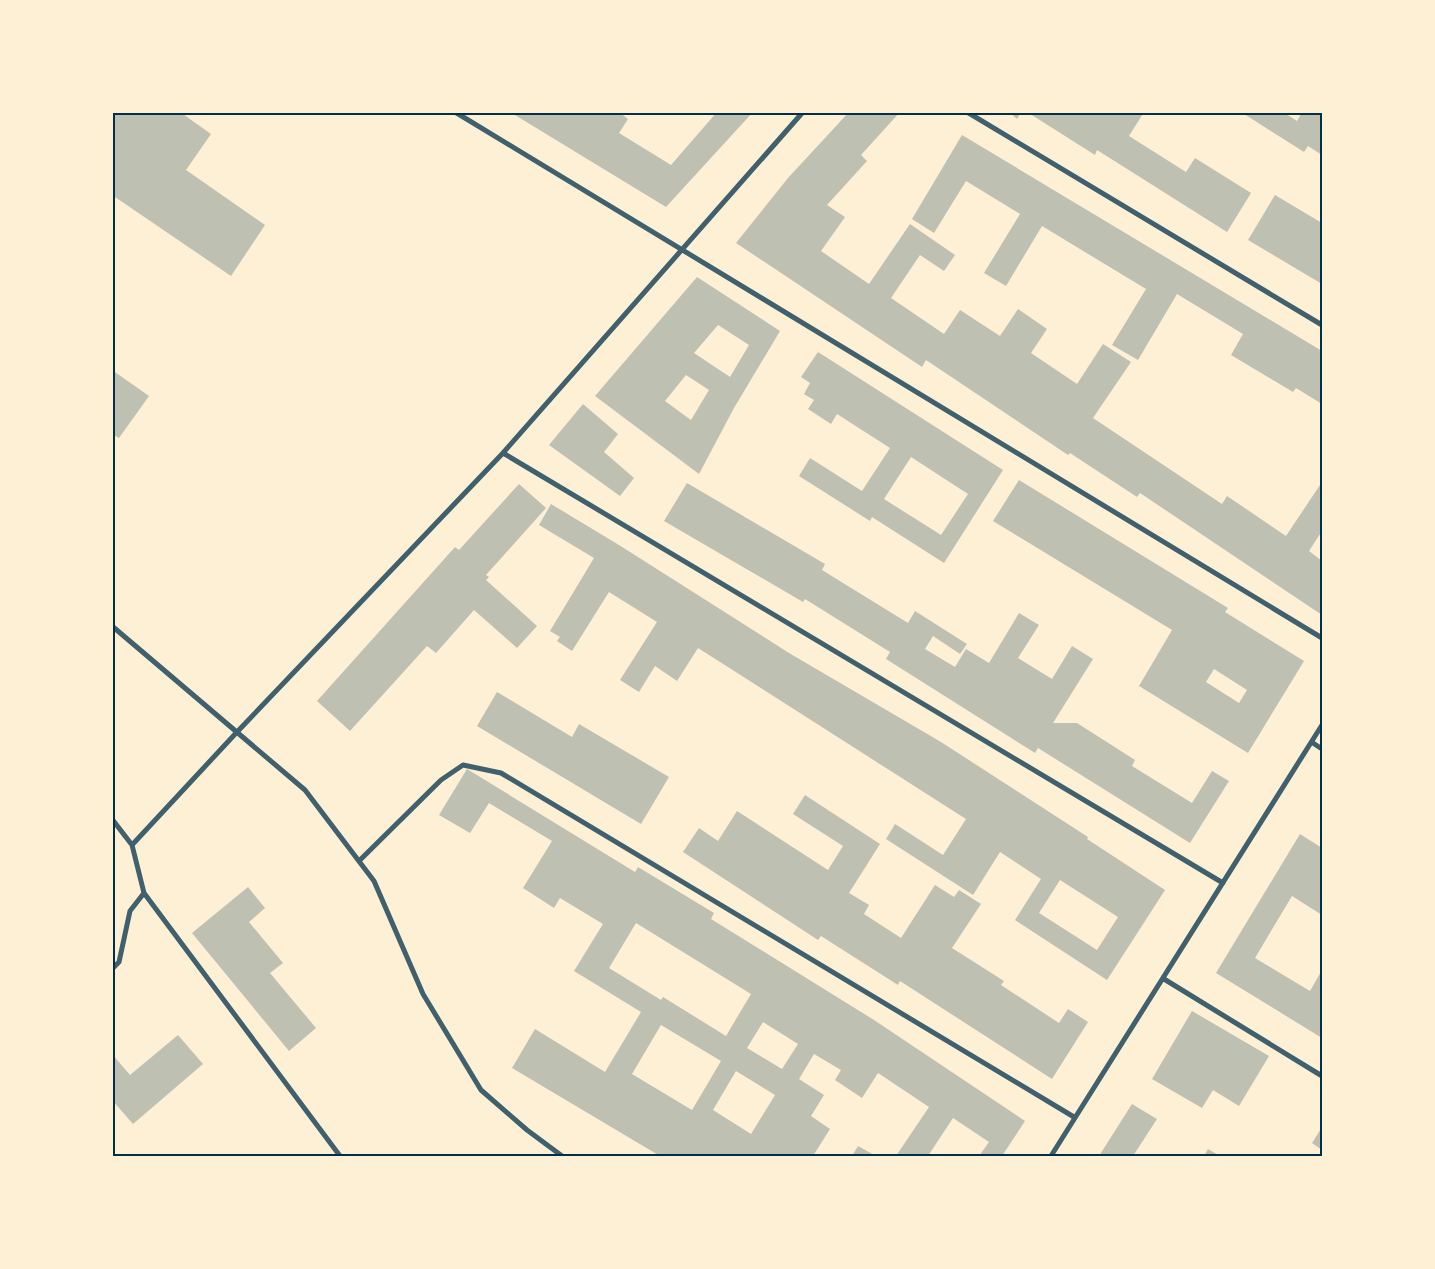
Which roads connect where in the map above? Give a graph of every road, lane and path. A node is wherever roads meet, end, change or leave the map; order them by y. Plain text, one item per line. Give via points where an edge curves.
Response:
1 (455, 112) edge
2 (803, 112) edge
3 (967, 112) edge
4 (681, 250) junction
5 (1322, 325) edge
6 (504, 453) junction
7 (112, 626) edge
8 (1322, 638) edge
9 (1322, 726) edge
10 (237, 732) junction
11 (1313, 743) junction
12 (1322, 749) edge
13 (112, 819) edge
14 (132, 844) junction
15 (359, 860) junction
16 (1223, 883) junction
17 (144, 893) junction
18 (112, 969) edge
19 (1164, 978) junction
20 (1322, 1076) edge
21 (1074, 1117) junction
22 (340, 1156) edge
23 (562, 1156) edge
24 (1050, 1156) edge

1 - 4 street
2 - 4 street
3 - 5 street
4 - 6 street
4 - 8 street
6 - 10 street
6 - 16 street
7 - 10 street
9 - 11 street
10 - 14 street
10 - 15 street via 305,790
11 - 12 street
11 - 16 street
13 - 14 street
14 - 17 street
15 - 21 street via 442,780 463,765 501,773
15 - 23 street via 374,880 423,994 481,1090
16 - 19 street
17 - 18 street via 130,911 119,962
17 - 22 street
19 - 20 street
19 - 21 street
21 - 24 street

